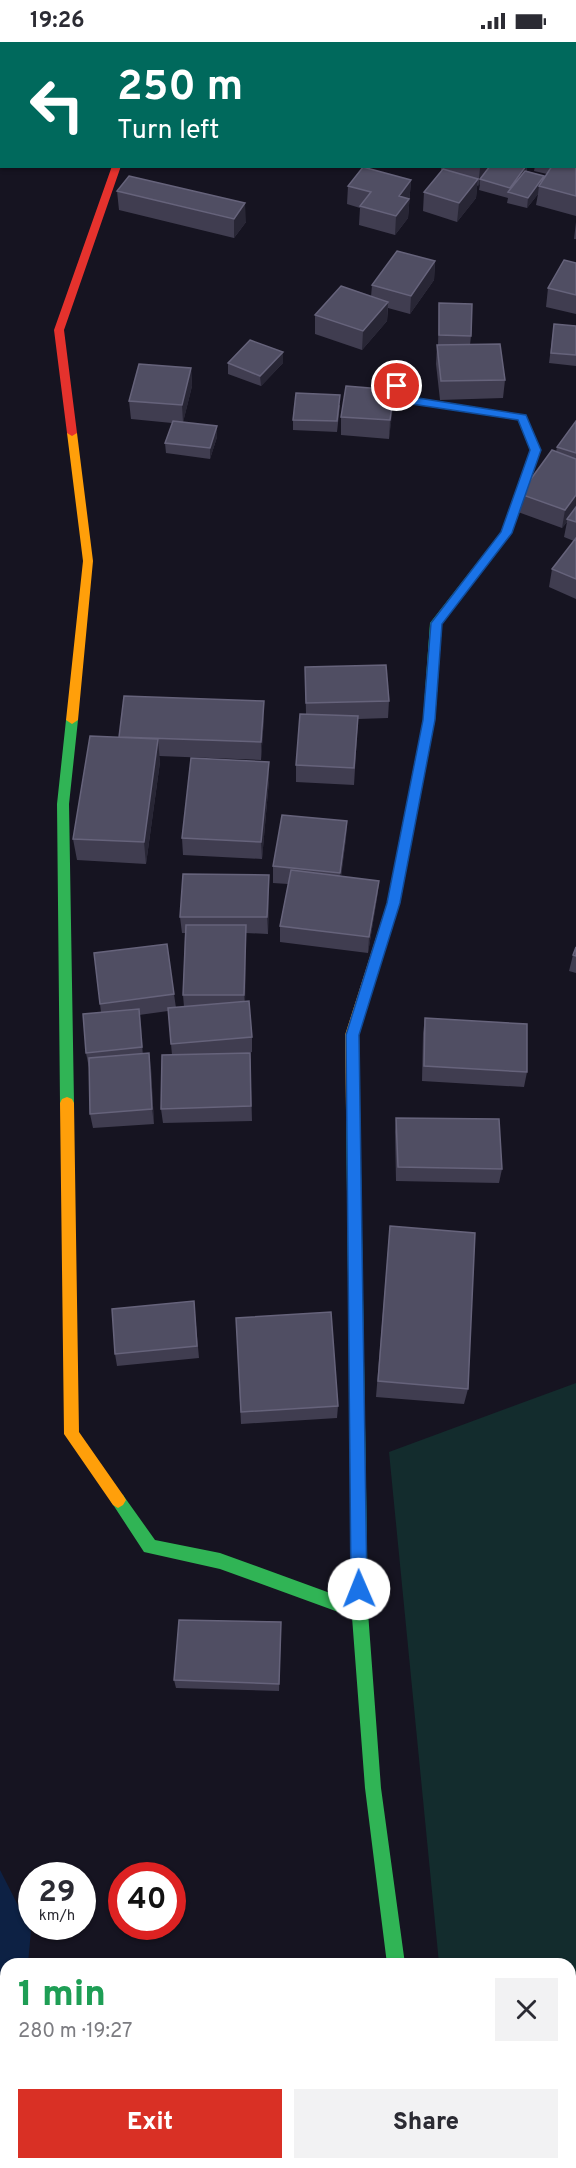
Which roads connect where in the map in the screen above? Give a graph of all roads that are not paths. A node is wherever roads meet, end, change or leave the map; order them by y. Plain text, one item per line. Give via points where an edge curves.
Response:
1 (116, 168) edge
2 (386, 371) dead end
3 (360, 1612) junction
4 (395, 1958) edge

1 - 3 street via 59,330 88,561 63,804 72,1434 150,1547 220,1561
2 - 3 street via 409,400 522,417 535,450 507,533 436,623 429,720 393,903 352,1035
3 - 4 street via 373,1788

